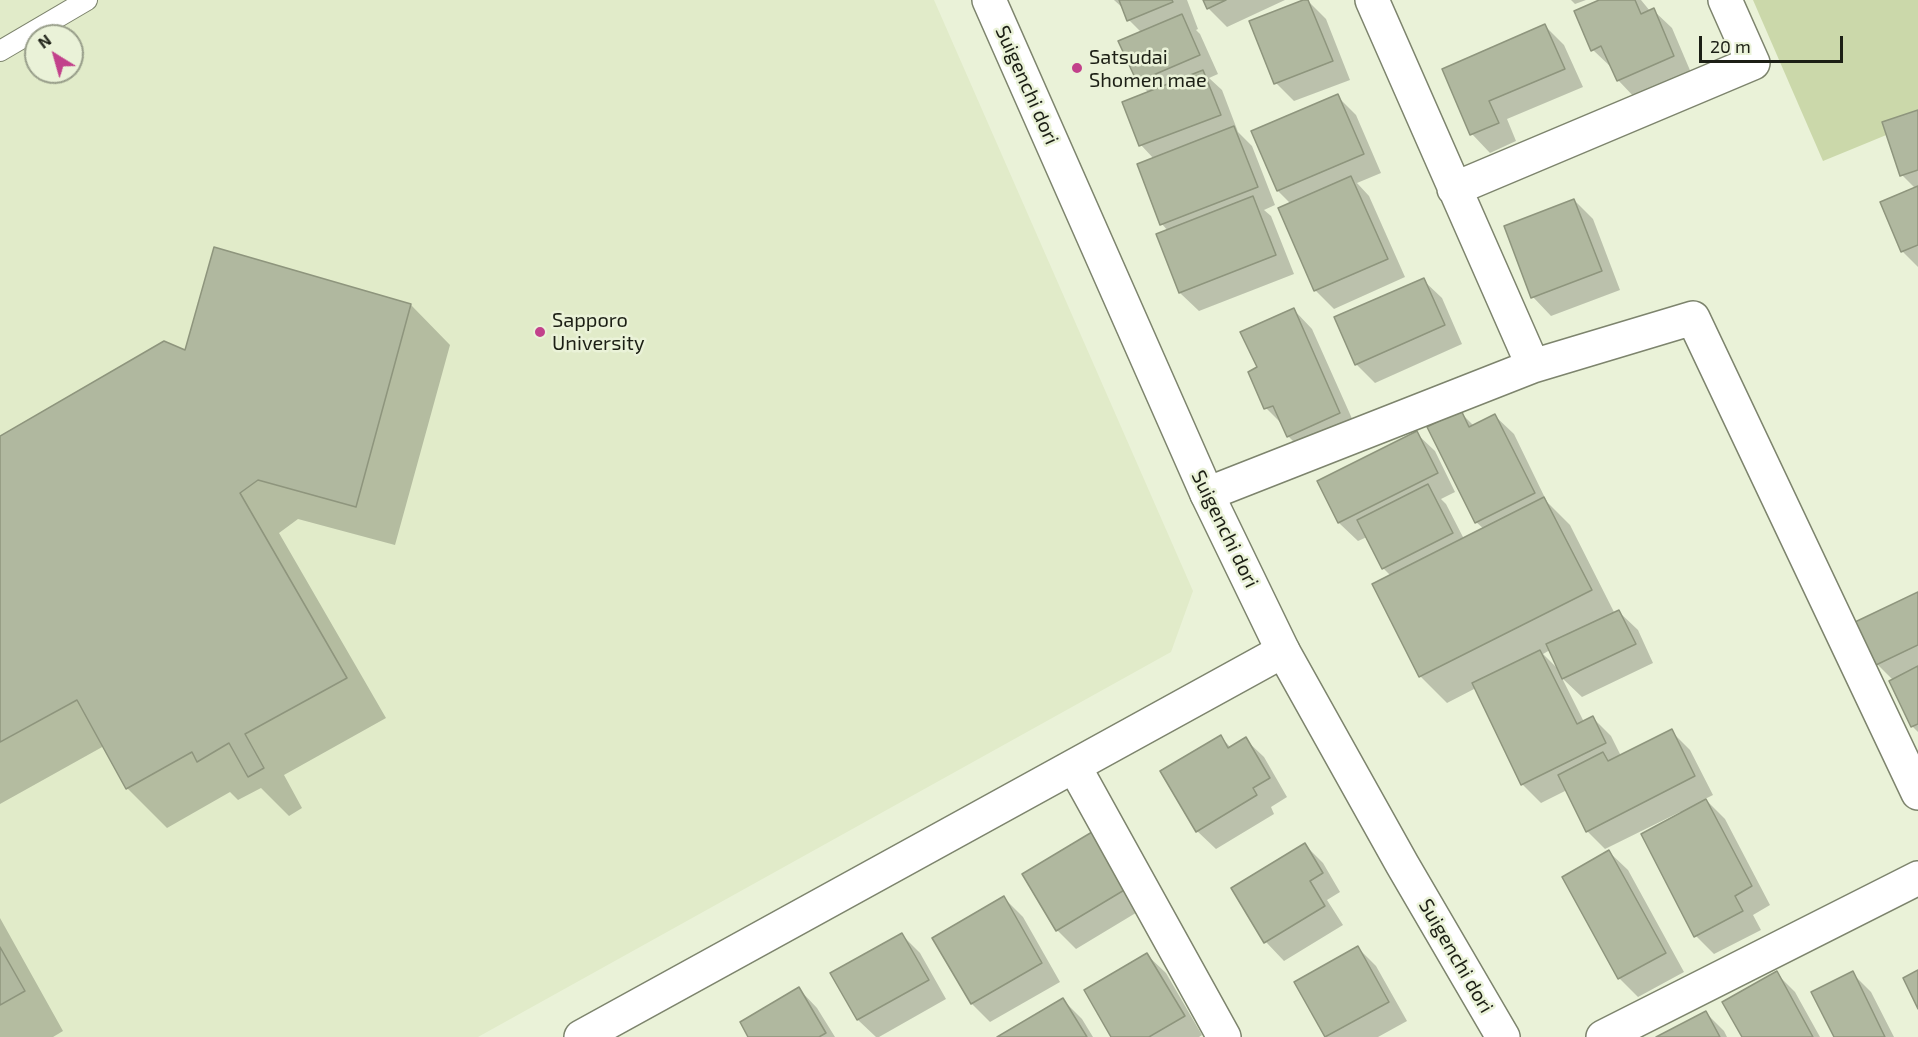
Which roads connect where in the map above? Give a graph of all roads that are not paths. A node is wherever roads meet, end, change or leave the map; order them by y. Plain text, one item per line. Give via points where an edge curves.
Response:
1 (87, 0) edge
2 (989, 0) edge
3 (1372, 0) edge
4 (1725, 0) edge
5 (0, 51) edge
6 (1454, 189) junction
7 (1533, 366) junction
8 (1207, 494) junction
9 (1284, 651) junction
10 (1074, 766) junction
11 (1918, 793) edge
12 (1918, 878) edge
13 (581, 1037) edge
14 (1224, 1037) edge
15 (1503, 1037) edge
16 (1603, 1037) edge

1 - 5 lane
2 - 8 street, Suigenchi dori
3 - 6 street
4 - 6 street via 1753,63
6 - 7 street
7 - 8 street
7 - 11 street via 1693,318
8 - 9 street, Suigenchi dori
9 - 10 street
9 - 15 street, Suigenchi dori
10 - 13 street
10 - 14 street
12 - 16 street

